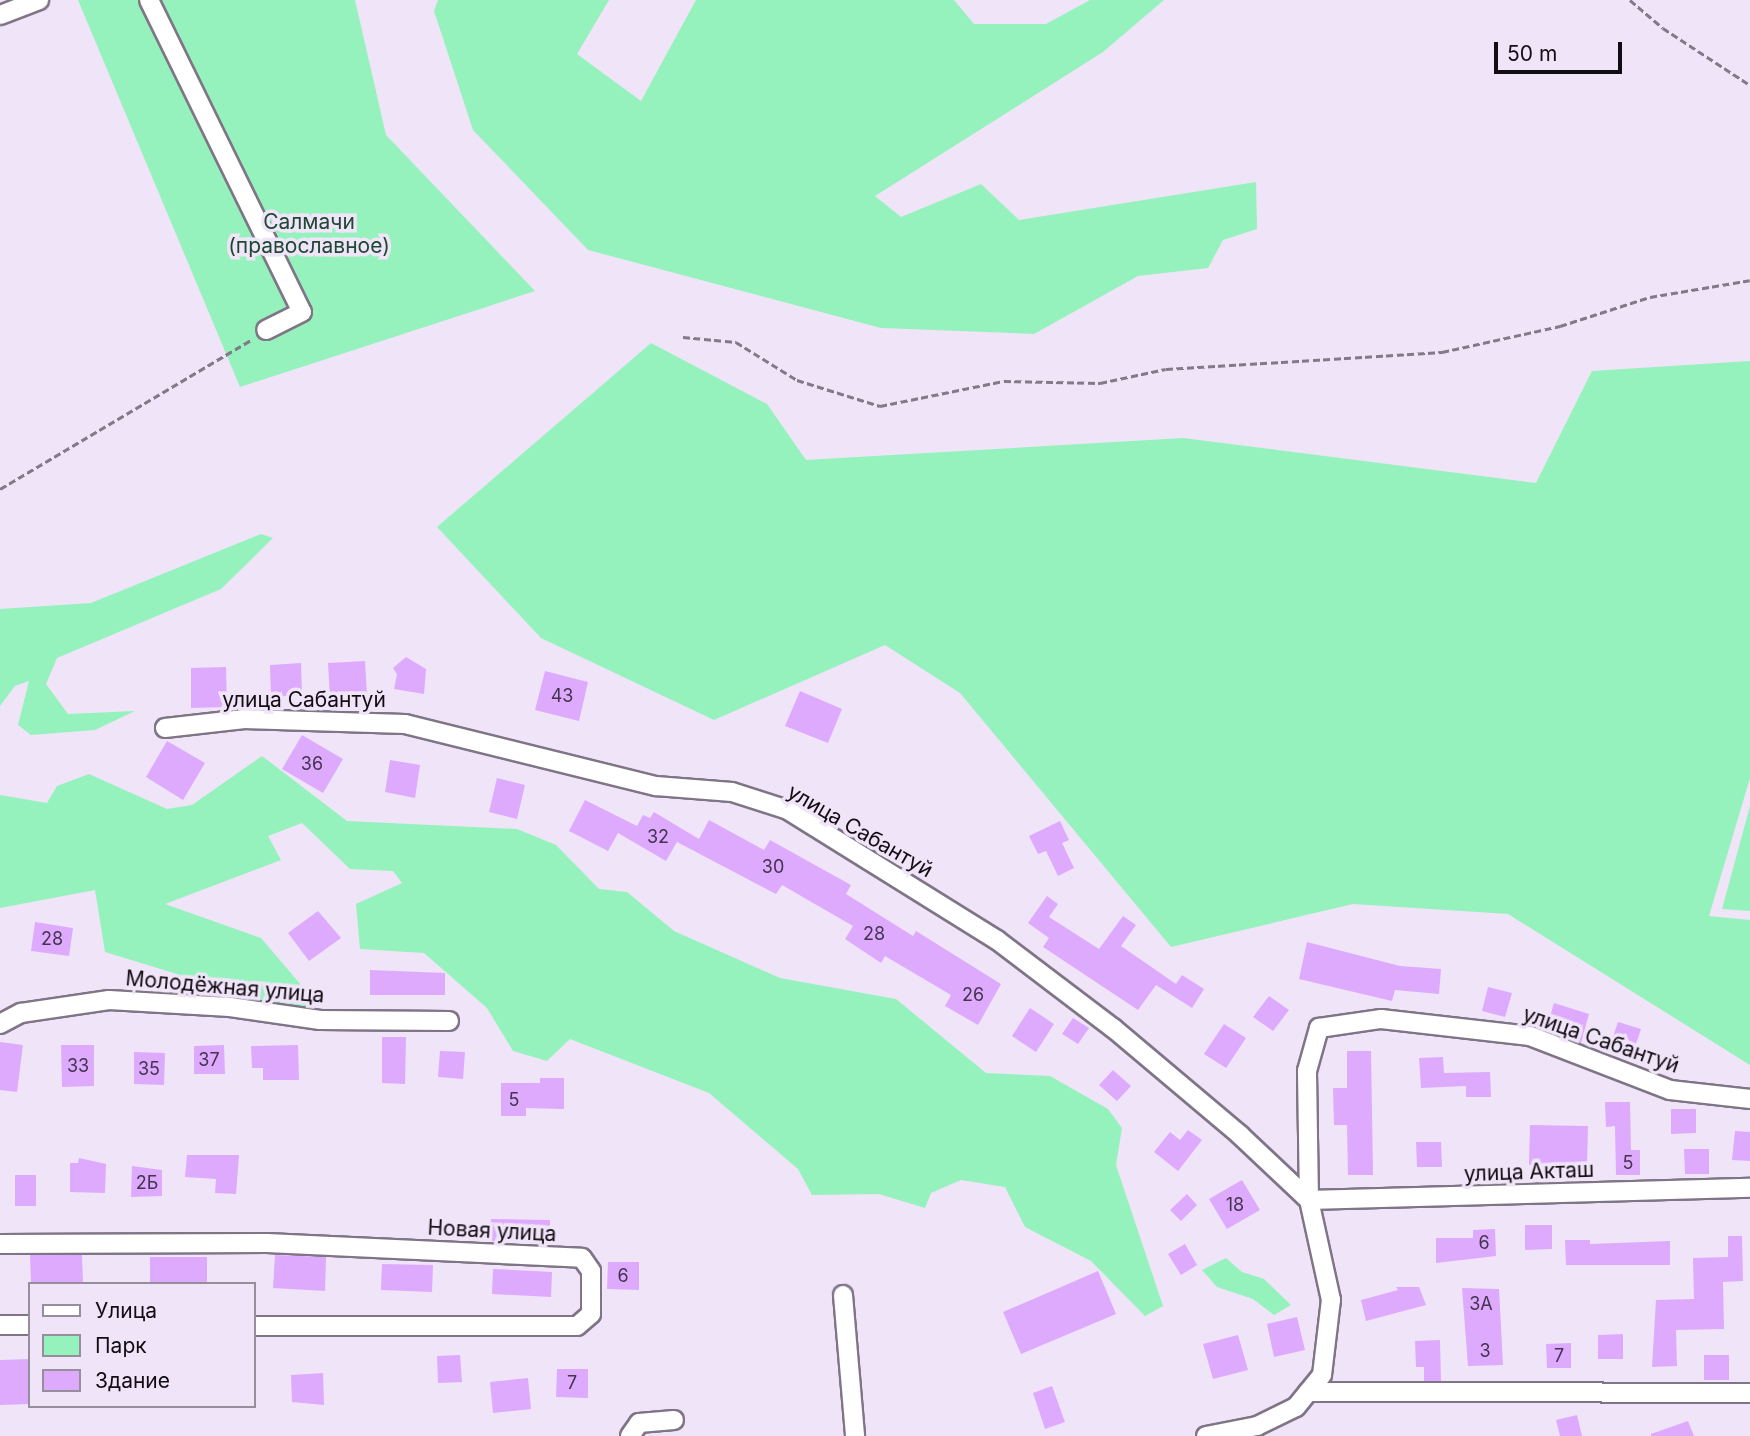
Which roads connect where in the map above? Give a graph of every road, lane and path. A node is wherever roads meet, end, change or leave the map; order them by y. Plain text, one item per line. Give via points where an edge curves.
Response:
1 (39, 0) edge
2 (149, 0) edge
3 (1630, 0) edge
4 (0, 15) edge
5 (1750, 85) edge
6 (1750, 280) edge
7 (265, 330) joint
8 (683, 337) dead end
9 (0, 489) edge
10 (165, 728) dead end
11 (449, 1021) dead end
12 (0, 1024) edge
13 (1750, 1099) edge
14 (1750, 1188) edge
15 (1309, 1200) junction
16 (0, 1244) edge
17 (843, 1295) dead end
18 (0, 1325) edge
19 (28, 1325) edge
20 (256, 1326) edge
21 (1308, 1392) junction
22 (1750, 1393) edge
23 (674, 1420) dead end
24 (630, 1436) edge
25 (855, 1436) edge
26 (1206, 1436) edge

1 - 4 street
2 - 7 street via 302,312
3 - 5 path
6 - 8 path via 1650,297 1560,326 1442,352 1166,369 1100,383 1004,381 880,407 797,380 736,341
7 - 9 path
10 - 15 street, улица Сабантуй via 244,719 405,724 656,786 732,792 788,810 997,940 1124,1037
11 - 12 street, Молодёжная улица via 320,1020 230,1007 108,1000 21,1013
13 - 15 street, улица Сабантуй via 1670,1090 1530,1036 1381,1019 1319,1028 1307,1071
14 - 15 street, улица Акташ
15 - 21 street, улица Сабантуй via 1331,1300 1322,1375
16 - 20 street, Новая улица via 267,1243 582,1258 591,1270 591,1314 577,1326
17 - 25 street
18 - 19 street
21 - 22 street
21 - 26 street, улица Сабантуй via 1296,1406 1256,1426
23 - 24 street via 639,1423

